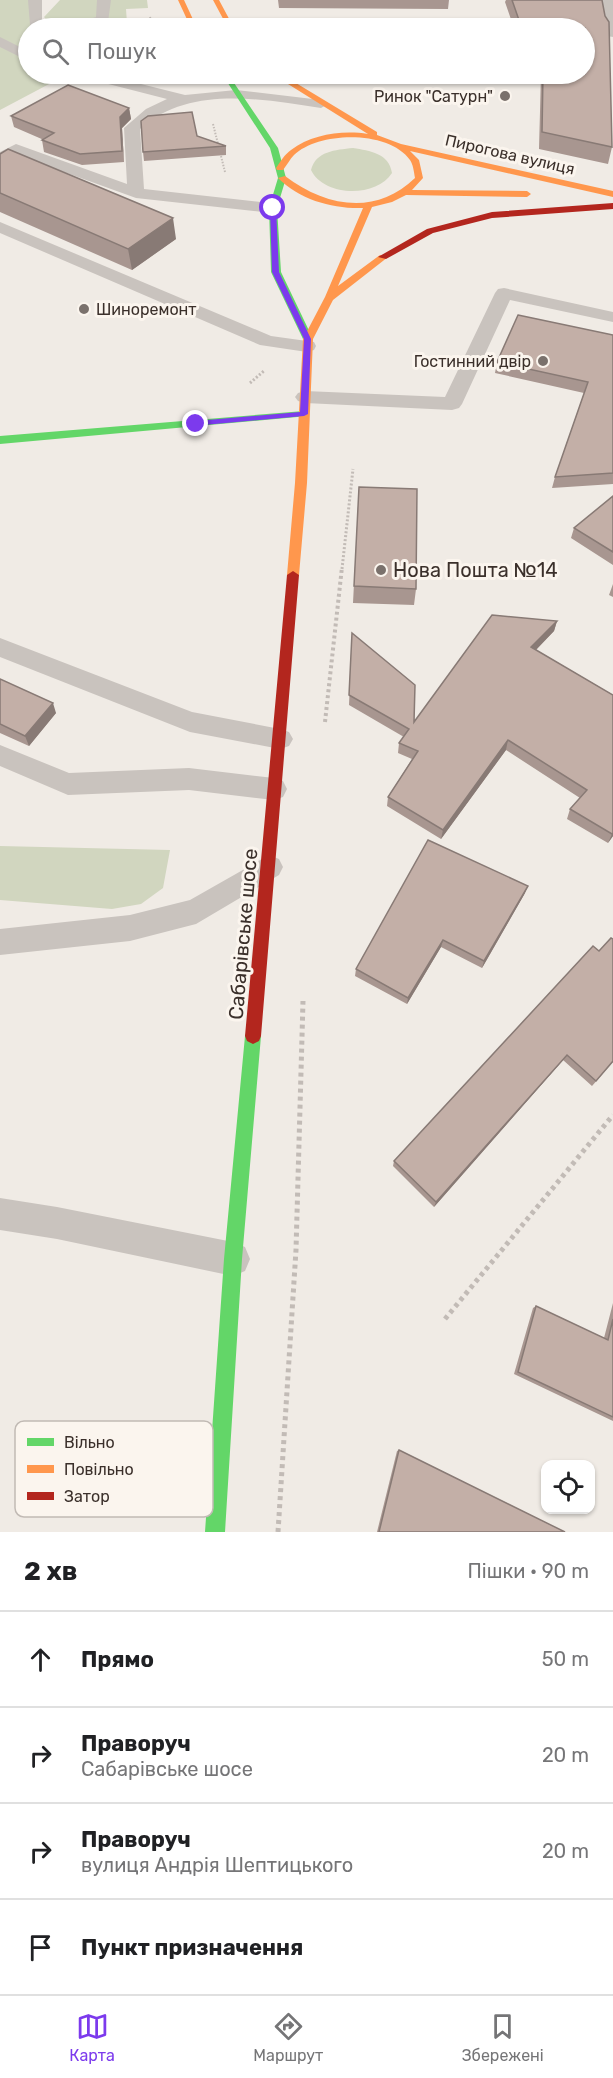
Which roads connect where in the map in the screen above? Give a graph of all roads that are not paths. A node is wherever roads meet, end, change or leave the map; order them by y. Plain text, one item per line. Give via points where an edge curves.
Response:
1 (35, 0) edge
2 (104, 0) edge
3 (182, 0) edge
4 (216, 0) edge
5 (609, 0) edge
6 (35, 18) edge
7 (103, 18) edge
8 (190, 18) edge
9 (226, 18) edge
10 (612, 27) edge
11 (0, 41) edge
12 (18, 51) edge
13 (129, 84) edge
14 (232, 84) edge
15 (291, 84) edge
16 (240, 94) junction
17 (193, 99) junction
18 (321, 104) junction
19 (381, 138) junction
20 (400, 146) junction
21 (0, 159) edge
22 (281, 173) junction
23 (406, 192) junction
24 (136, 193) junction
25 (613, 194) edge
26 (540, 195) dead end
27 (557, 196) dead end
28 (613, 200) edge
29 (369, 205) junction
30 (613, 206) edge
31 (273, 208) junction
32 (0, 227) edge
33 (329, 298) junction
34 (613, 317) edge
35 (308, 342) junction
36 (304, 405) junction
37 (0, 441) edge
38 (0, 647) edge
39 (280, 739) junction
40 (0, 755) edge
41 (274, 789) junction
42 (269, 867) junction
43 (0, 942) edge
44 (0, 1214) edge
45 (233, 1259) junction
46 (215, 1532) edge

1 - 6 lane
2 - 7 lane
3 - 8 street
4 - 9 street
5 - 10 street
11 - 12 lane
13 - 17 lane
14 - 16 street
15 - 18 street
16 - 17 lane
16 - 18 lane
16 - 22 street via 274,148
17 - 24 lane via 155,110 132,128
18 - 19 street
19 - 20 street
19 - 22 street via 336,135 315,139 285,156
20 - 23 street via 414,156 420,168 417,181
20 - 25 street, Пирогова вулиця
21 - 24 lane via 16,149
22 - 29 street via 294,191 315,201 341,206
22 - 31 street
23 - 26 street, Пирогова вулиця
23 - 29 street
24 - 31 lane
27 - 28 street, Пирогова вулиця
29 - 33 street
30 - 33 street via 492,215 450,224 400,246
31 - 35 street via 276,272
32 - 35 lane via 267,342
33 - 35 street
34 - 36 lane via 504,293 452,404
35 - 36 street, Сабарівське шосе
36 - 37 street
36 - 39 street, Сабарівське шосе
38 - 39 lane via 190,722
39 - 41 street, Сабарівське шосе
40 - 41 lane via 68,784 189,779
41 - 42 street, Сабарівське шосе
42 - 43 lane via 196,911 130,928
42 - 45 street, Сабарівське шосе
44 - 45 lane
45 - 46 street, Сабарівське шосе

